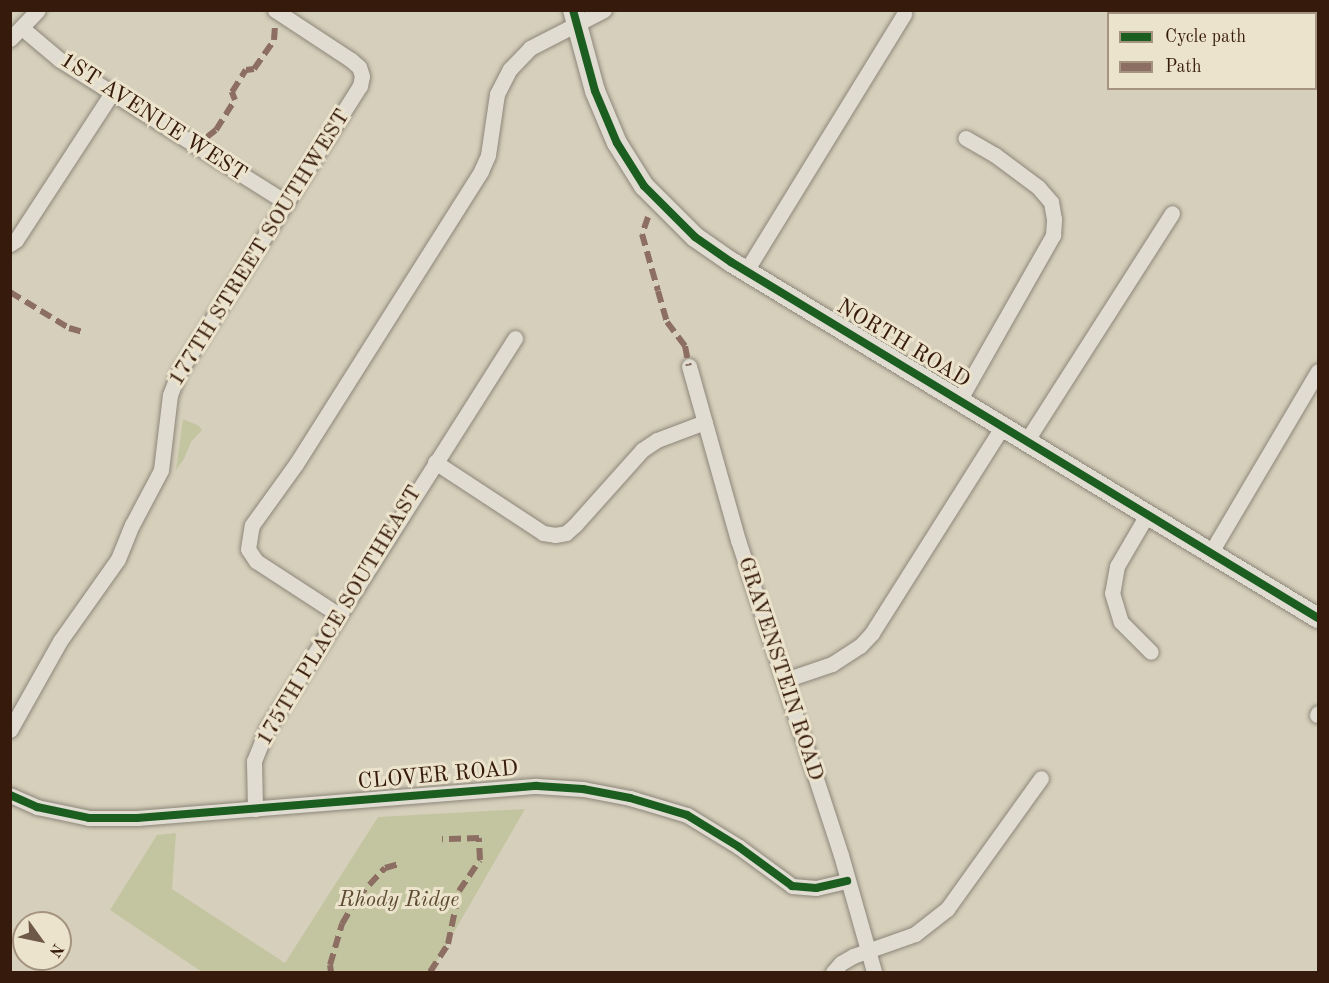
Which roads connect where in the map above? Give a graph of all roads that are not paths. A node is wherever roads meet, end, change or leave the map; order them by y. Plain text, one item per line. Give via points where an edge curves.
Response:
1 (38, 10) edge
2 (275, 10) edge
3 (604, 10) edge
4 (904, 14) dead end
5 (575, 17) edge
6 (22, 28) junction
7 (10, 39) edge
8 (112, 93) junction
9 (965, 138) dead end
10 (287, 203) junction
11 (1172, 213) dead end
12 (10, 244) edge
13 (746, 271) junction
14 (515, 338) dead end
15 (689, 366) dead end
16 (1318, 371) edge
17 (960, 399) junction
18 (705, 422) junction
19 (1003, 426) junction
20 (1027, 440) junction
21 (435, 462) junction
22 (1148, 513) junction
23 (1211, 552) junction
24 (339, 615) junction
25 (1318, 618) edge
26 (1151, 652) dead end
27 (786, 680) junction
28 (10, 730) edge
29 (1041, 778) dead end
30 (10, 795) edge
31 (255, 809) junction
32 (847, 881) junction
33 (868, 951) junction
34 (833, 972) edge
35 (874, 972) edge

1 - 6 street
2 - 10 street, 177TH STREET SOUTHWEST via 351,60 362,76 360,86
3 - 5 street
4 - 13 street
5 - 13 street, NORTH ROAD via 603,114 630,166 672,217
5 - 24 street via 530,48 510,69 497,94 488,155 481,171 296,464 252,525 248,549 256,561
6 - 7 street
6 - 8 street, 1ST AVENUE WEST via 60,60
8 - 10 street, 1ST AVENUE WEST
8 - 12 street
9 - 17 street via 1038,187 1051,202 1054,219 1053,235
10 - 28 street, 177TH STREET SOUTHWEST via 179,372 170,395 161,470 118,559 60,641
11 - 20 street
13 - 17 street, NORTH ROAD
14 - 21 street, 175TH PLACE SOUTHEAST
15 - 18 street, GRAVENSTEIN ROAD
16 - 23 street
17 - 19 street, NORTH ROAD
18 - 21 street via 657,440 642,450 566,533 555,535 543,533
18 - 27 street, GRAVENSTEIN ROAD via 738,540
19 - 20 street, NORTH ROAD
19 - 27 street via 872,633 832,664
20 - 22 street, NORTH ROAD
21 - 24 street, 175TH PLACE SOUTHEAST
22 - 23 street, NORTH ROAD
22 - 26 street via 1117,566 1112,593 1121,622
23 - 25 street, NORTH ROAD
24 - 31 street, 175TH PLACE SOUTHEAST via 259,745 254,761
27 - 32 street, GRAVENSTEIN ROAD
29 - 33 street via 947,909 915,934
30 - 31 street, CLOVER ROAD via 37,807 89,818
31 - 32 street, CLOVER ROAD via 537,786 583,789 687,815 740,847 792,886 816,888
32 - 33 street, GRAVENSTEIN ROAD
33 - 34 street via 841,963
33 - 35 street, GRAVENSTEIN ROAD

